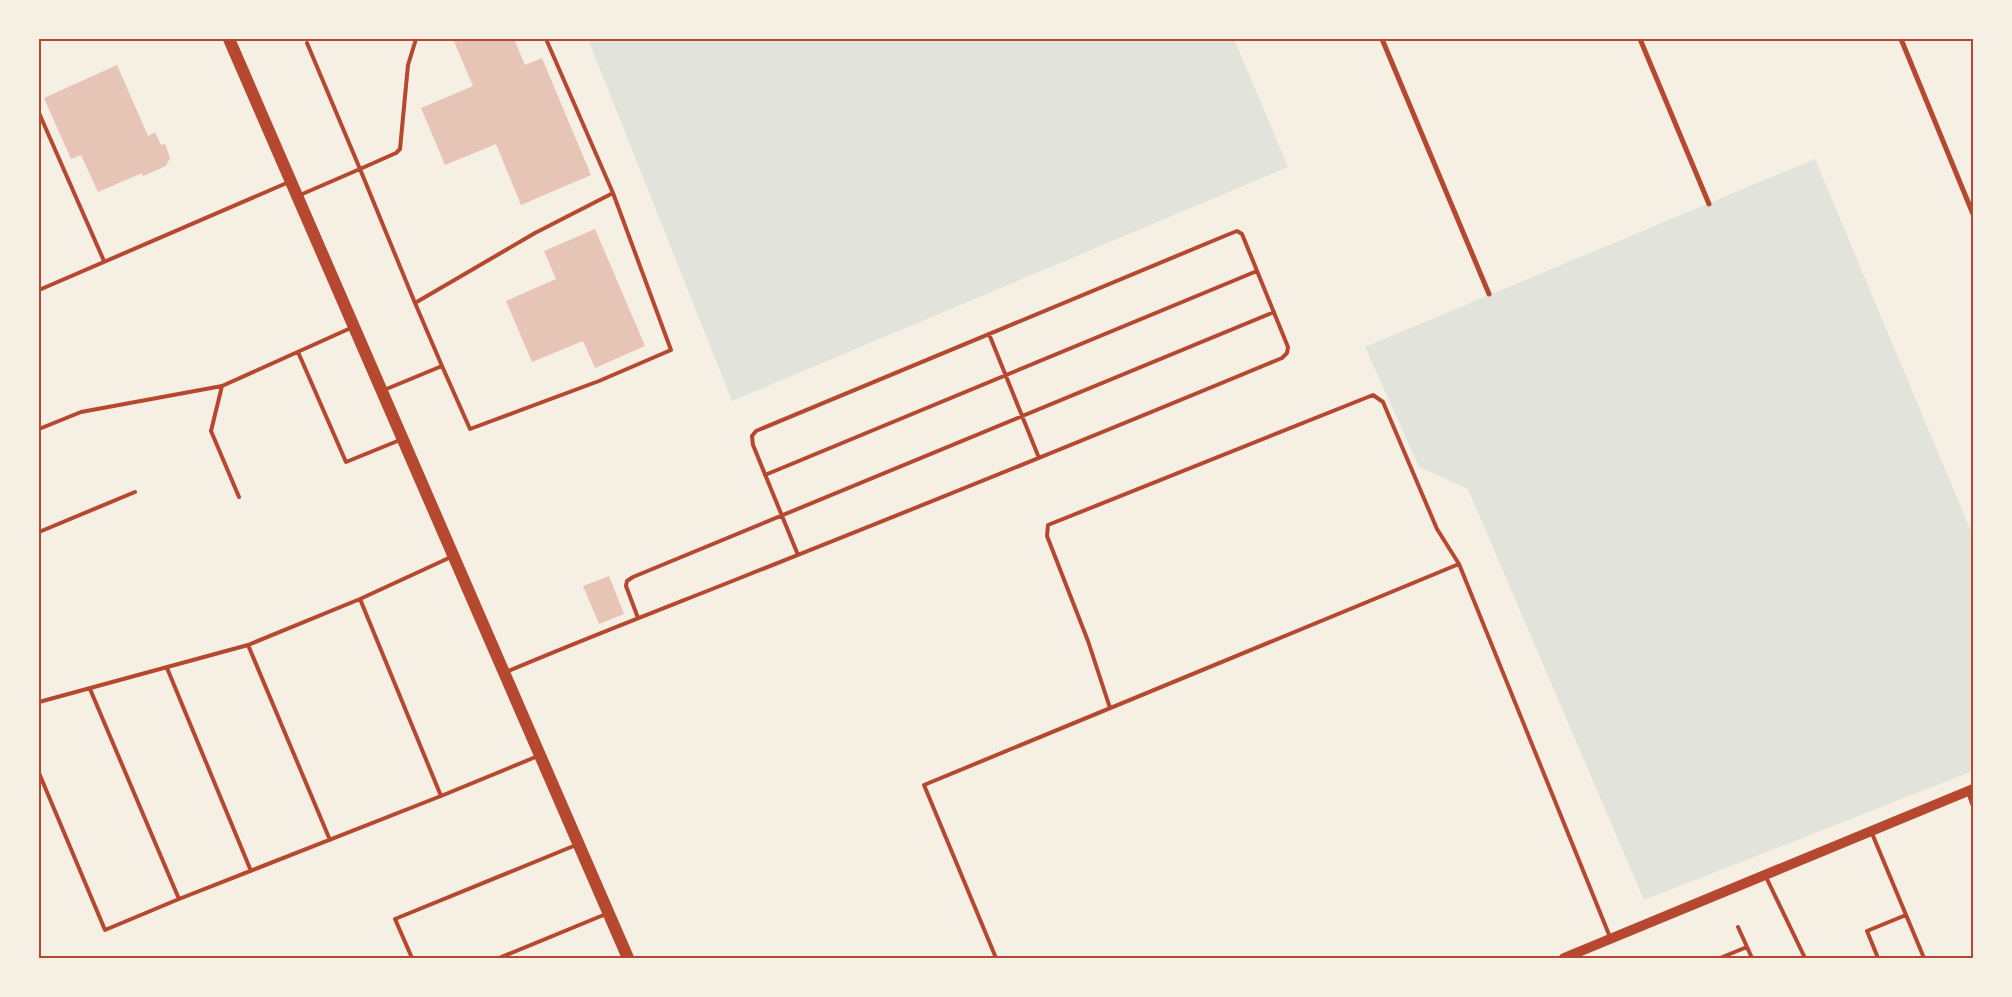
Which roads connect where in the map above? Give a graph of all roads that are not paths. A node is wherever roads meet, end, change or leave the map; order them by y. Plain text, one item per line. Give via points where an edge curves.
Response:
1 (229, 39) edge
2 (416, 39) edge
3 (546, 39) edge
4 (1382, 39) edge
5 (1640, 39) edge
6 (1901, 39) edge
7 (306, 43) dead end
8 (39, 113) edge
9 (360, 169) junction
10 (291, 181) junction
11 (614, 193) junction
12 (298, 196) junction
13 (1709, 204) dead end
14 (1973, 214) edge
15 (104, 261) junction
16 (1257, 271) junction
17 (39, 290) edge
18 (1489, 294) dead end
19 (415, 302) junction
20 (1274, 312) junction
21 (354, 327) junction
22 (989, 334) junction
23 (298, 352) junction
24 (442, 366) junction
25 (1006, 375) junction
26 (222, 386) junction
27 (382, 391) junction
28 (1022, 416) junction
29 (39, 429) edge
30 (402, 439) junction
31 (1039, 458) junction
32 (765, 476) junction
33 (134, 492) dead end
34 (239, 497) dead end
35 (782, 515) junction
36 (39, 532) edge
37 (798, 555) junction
38 (453, 556) junction
39 (1459, 564) junction
40 (360, 599) junction
41 (638, 618) junction
42 (248, 645) junction
43 (167, 668) junction
44 (504, 672) junction
45 (90, 689) junction
46 (39, 702) edge
47 (1110, 708) junction
48 (540, 756) junction
49 (39, 773) edge
50 (1970, 790) edge
51 (441, 796) junction
52 (1973, 806) edge
53 (1871, 831) junction
54 (330, 840) junction
55 (578, 844) junction
56 (251, 871) junction
57 (1766, 875) junction
58 (179, 899) junction
59 (608, 913) junction
60 (1906, 915) junction
61 (1738, 927) dead end
62 (1611, 939) junction
63 (1747, 947) junction
64 (412, 958) edge
65 (499, 958) edge
66 (627, 958) edge
67 (996, 958) edge
68 (1564, 958) edge
69 (1720, 958) edge
70 (1752, 958) edge
71 (1805, 958) edge
72 (1878, 958) edge
73 (1924, 958) edge

1 - 10 main road
2 - 9 lane via 408,65 400,149
3 - 11 lane
4 - 18 street
5 - 13 street
6 - 14 street
7 - 9 lane
8 - 15 lane
9 - 12 lane
9 - 19 lane
10 - 12 main road
10 - 15 lane
11 - 19 lane via 535,233
11 - 24 lane via 671,350 599,381 470,429
12 - 21 main road
15 - 17 lane
16 - 20 lane
16 - 22 lane via 1242,234 1237,231
16 - 25 lane
19 - 24 lane
20 - 28 lane
20 - 31 lane via 1288,347 1282,358
21 - 23 lane
21 - 27 main road
22 - 25 lane
22 - 32 lane via 756,431 752,436 753,445
23 - 26 lane
23 - 30 lane via 346,462
24 - 27 lane
25 - 28 lane
25 - 32 lane
26 - 29 lane via 81,412
26 - 34 lane via 211,431
27 - 30 main road
28 - 31 lane
28 - 35 lane
30 - 38 main road
31 - 37 lane
32 - 35 lane
33 - 36 lane
35 - 37 lane
35 - 41 lane via 627,581
37 - 41 lane
38 - 40 lane
38 - 44 main road
39 - 47 lane
39 - 47 lane via 1437,529 1383,402 1373,395 1048,526 1047,536
39 - 62 lane
40 - 42 lane
40 - 51 lane
41 - 44 lane
42 - 43 lane
42 - 54 lane
43 - 45 lane
43 - 56 lane
44 - 48 main road
45 - 46 lane
45 - 58 lane
47 - 67 lane via 924,786
48 - 51 lane
48 - 55 main road
49 - 58 lane via 105,930
50 - 52 lane
50 - 53 main road
51 - 54 lane
53 - 57 main road
53 - 60 lane
54 - 56 lane
55 - 59 main road
55 - 64 lane via 396,919
56 - 58 lane
57 - 62 main road
57 - 71 lane
59 - 65 lane
59 - 66 main road
60 - 72 lane via 1867,931
60 - 73 lane
61 - 63 lane
62 - 68 main road
63 - 69 lane
63 - 70 lane

